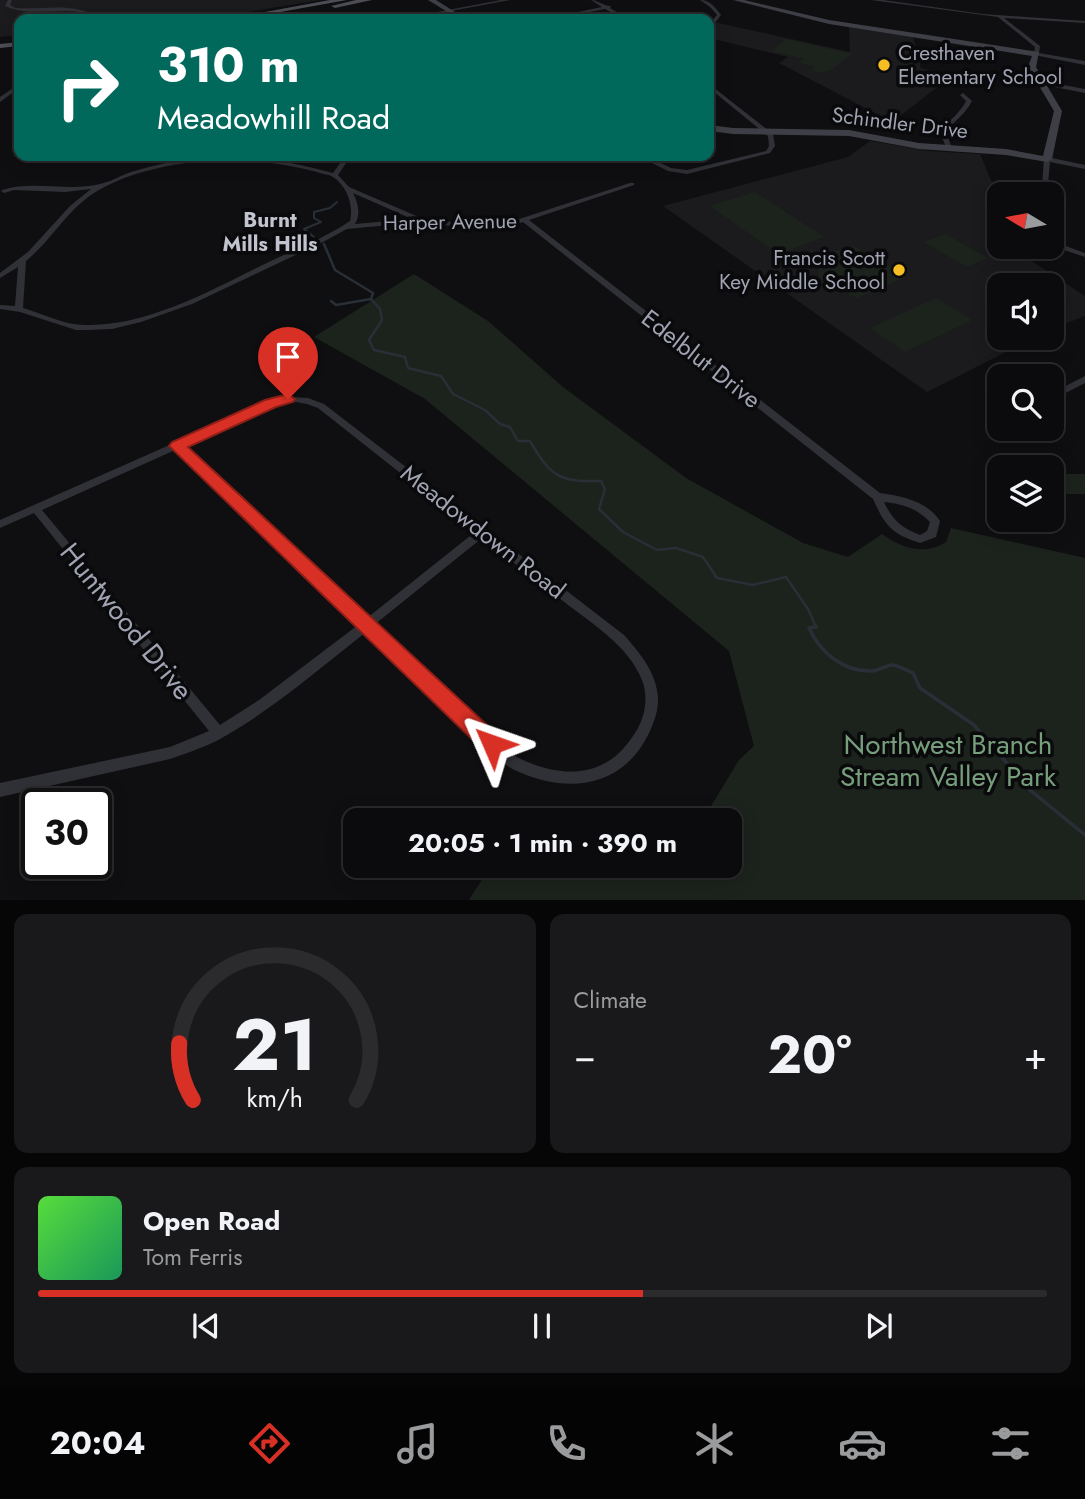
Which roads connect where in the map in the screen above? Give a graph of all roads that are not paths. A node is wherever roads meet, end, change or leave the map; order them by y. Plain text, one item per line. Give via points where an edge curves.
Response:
1 (10, 0) edge
2 (343, 0) edge
3 (368, 0) edge
4 (431, 0) edge
5 (508, 0) edge
6 (593, 0) edge
7 (702, 0) edge
8 (736, 0) edge
9 (873, 0) edge
10 (1, 4) edge
11 (609, 7) junction
12 (447, 10) junction
13 (77, 14) edge
14 (92, 14) edge
15 (260, 14) edge
16 (288, 14) edge
17 (427, 14) edge
18 (454, 14) edge
19 (573, 14) edge
20 (619, 14) edge
21 (999, 16) junction
22 (714, 21) edge
23 (1085, 22) edge
24 (1036, 54) junction
25 (1085, 63) edge
26 (1041, 83) junction
27 (714, 90) edge
28 (1085, 91) edge
29 (964, 95) dead end
30 (714, 128) edge
31 (766, 131) junction
32 (949, 148) junction
33 (1047, 159) junction
34 (184, 161) edge
35 (282, 161) edge
36 (344, 161) edge
37 (652, 161) edge
38 (1085, 167) edge
39 (335, 175) junction
40 (1045, 182) edge
41 (632, 184) dead end
42 (99, 186) junction
43 (350, 189) junction
44 (4, 191) dead end
45 (422, 220) junction
46 (525, 221) junction
47 (346, 227) junction
48 (1064, 247) edge
49 (1085, 255) edge
50 (22, 261) junction
51 (0, 276) edge
52 (0, 307) edge
53 (19, 309) junction
54 (1085, 379) edge
55 (1064, 390) edge
56 (177, 446) junction
57 (877, 496) junction
58 (35, 508) junction
59 (0, 524) edge
60 (483, 531) junction
61 (367, 626) junction
62 (219, 733) junction
63 (0, 790) edge

1 - 14 street via 7,5 15,9
2 - 15 main road
3 - 16 main road
4 - 12 street
5 - 12 street
6 - 11 street
7 - 22 street via 719,15
8 - 24 street via 829,23
9 - 21 street
10 - 13 street via 14,13
11 - 19 street
11 - 20 street
12 - 17 street
12 - 18 street
21 - 23 street
21 - 24 street via 1038,47
24 - 25 street
24 - 26 street via 1032,67
26 - 28 street
26 - 33 street via 1058,111
27 - 31 street
29 - 32 street via 967,107 943,133
30 - 31 street, Schindler Drive
31 - 32 street, Schindler Drive via 849,133
31 - 37 street via 773,140 768,152 696,171 670,170
32 - 33 street, Schindler Drive
33 - 38 street, Schindler Drive
33 - 40 street
34 - 42 street
35 - 39 street
36 - 39 street
39 - 43 street
41 - 46 street, Harper Avenue
42 - 44 street
42 - 50 street via 78,201
43 - 45 street
43 - 47 street via 356,214
45 - 46 street, Harper Avenue via 467,226
45 - 47 street, Harper Avenue
46 - 57 street, Edelblut Drive
47 - 53 street via 211,292 132,322 65,326
48 - 49 street
50 - 51 street
50 - 53 street
52 - 53 street
54 - 55 street
56 - 58 street
56 - 60 street, Meadowdown Road via 270,404 306,399
56 - 61 street
57 - 57 street, Edelblut Drive via 889,524 901,533 920,539 932,534 935,521 929,512 899,499
58 - 59 street
58 - 62 street, Huntwood Drive
60 - 61 street
60 - 61 street, Meadowdown Road via 620,639 638,659 651,688 652,703 644,734 617,764 581,778 544,776 510,761
61 - 62 street
62 - 63 street via 170,753

